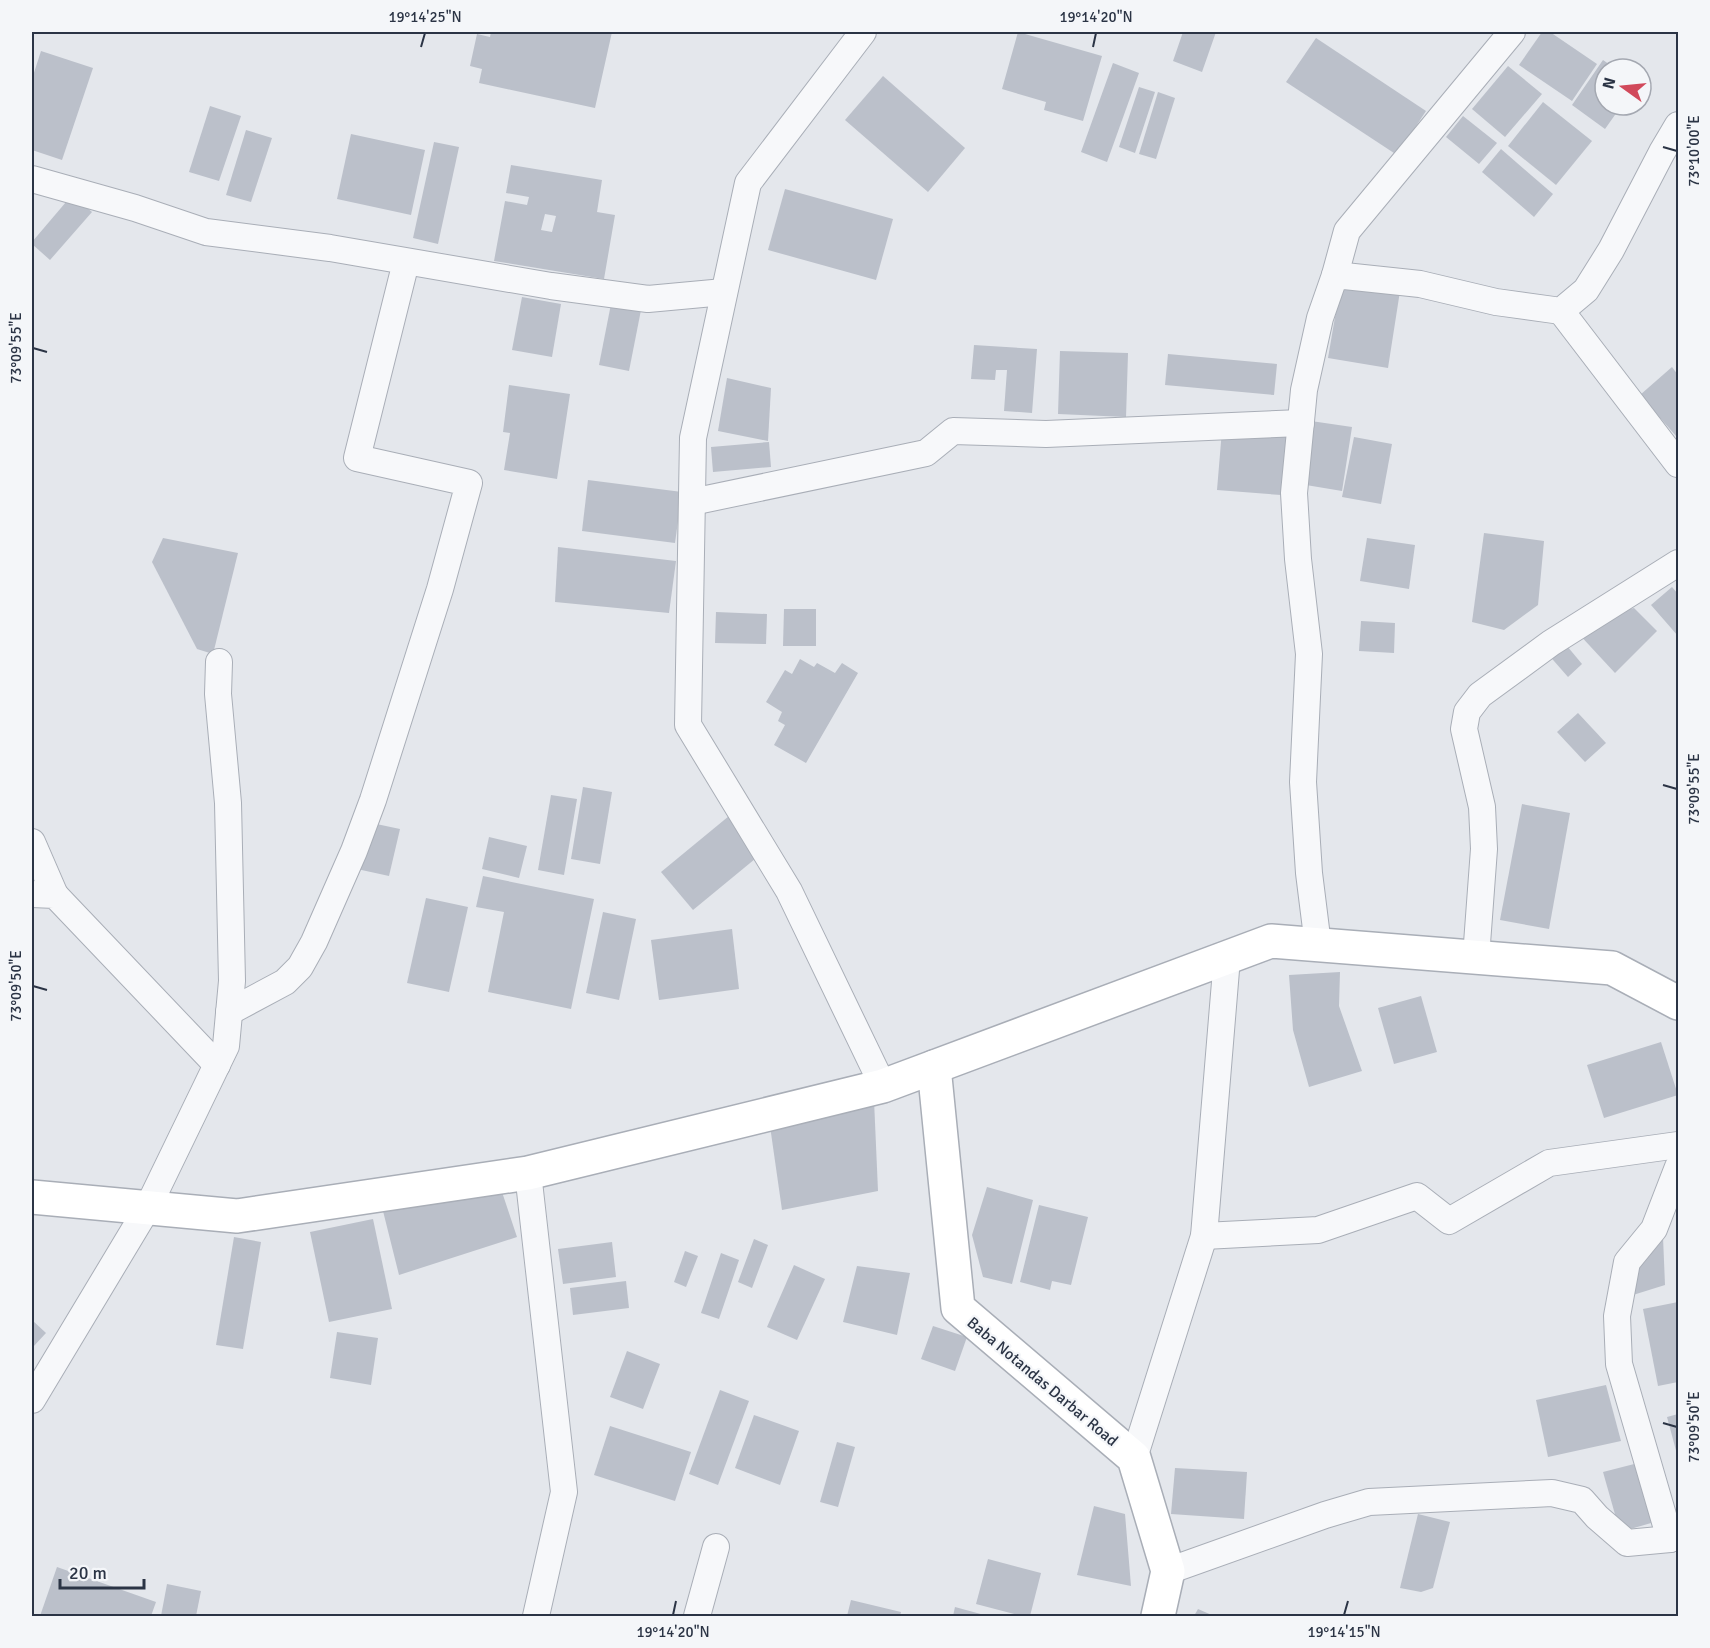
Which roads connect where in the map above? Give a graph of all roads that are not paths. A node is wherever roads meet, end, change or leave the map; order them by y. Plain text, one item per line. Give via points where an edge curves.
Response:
1 (863, 32) edge
2 (1512, 32) edge
3 (1678, 125) edge
4 (32, 179) edge
5 (406, 262) junction
6 (1335, 275) junction
7 (724, 292) junction
8 (1562, 310) junction
9 (1301, 423) junction
10 (1678, 464) edge
11 (692, 502) junction
12 (1678, 563) edge
13 (219, 662) dead end
14 (32, 842) edge
15 (43, 895) edge
16 (1318, 945) junction
17 (1476, 957) junction
18 (1227, 958) junction
19 (1678, 1003) edge
20 (229, 1012) junction
21 (217, 1065) junction
22 (934, 1067) junction
23 (883, 1086) junction
24 (1678, 1145) edge
25 (1678, 1167) edge
26 (528, 1173) junction
27 (32, 1197) edge
28 (148, 1207) junction
29 (1204, 1236) junction
30 (32, 1400) edge
31 (1134, 1458) junction
32 (1674, 1534) edge
33 (716, 1547) dead end
34 (1168, 1571) junction
35 (536, 1617) edge
36 (697, 1617) edge
37 (1158, 1617) edge

1 - 7 street via 748,183
2 - 6 street via 1347,231
3 - 8 street via 1586,290
4 - 5 street via 135,207 206,232
5 - 7 street via 648,299
5 - 20 street via 357,458 469,483 373,800 314,942 300,967 285,982
6 - 8 street via 1420,285 1497,302
6 - 9 street via 1320,318
7 - 11 street via 693,438
8 - 10 street
9 - 11 street via 1046,434 953,431 926,453
9 - 16 street via 1294,493 1309,654 1303,782
11 - 23 street via 688,725 789,891
12 - 17 street via 1551,643 1480,695 1467,712 1464,729 1482,807 1485,849
13 - 20 street via 219,717 228,803 232,981
14 - 15 street
15 - 21 street
16 - 17 street
16 - 18 street via 1271,941
17 - 19 street via 1611,968
18 - 22 street
18 - 29 street
20 - 21 street via 226,1046
21 - 28 street
22 - 23 street
22 - 31 street, Baba Notandas Darbar Road via 958,1308
23 - 26 street
24 - 29 street via 1549,1163 1449,1221 1417,1196 1318,1230
25 - 32 street via 1654,1229 1628,1262 1617,1316 1619,1364
26 - 28 street via 237,1216
26 - 35 street via 564,1492
27 - 28 street
28 - 30 street
29 - 31 street
31 - 34 street, Baba Notandas Darbar Road
32 - 34 street via 1627,1543 1582,1500 1552,1492 1370,1502
33 - 36 street
34 - 37 street, Baba Notandas Darbar Road

